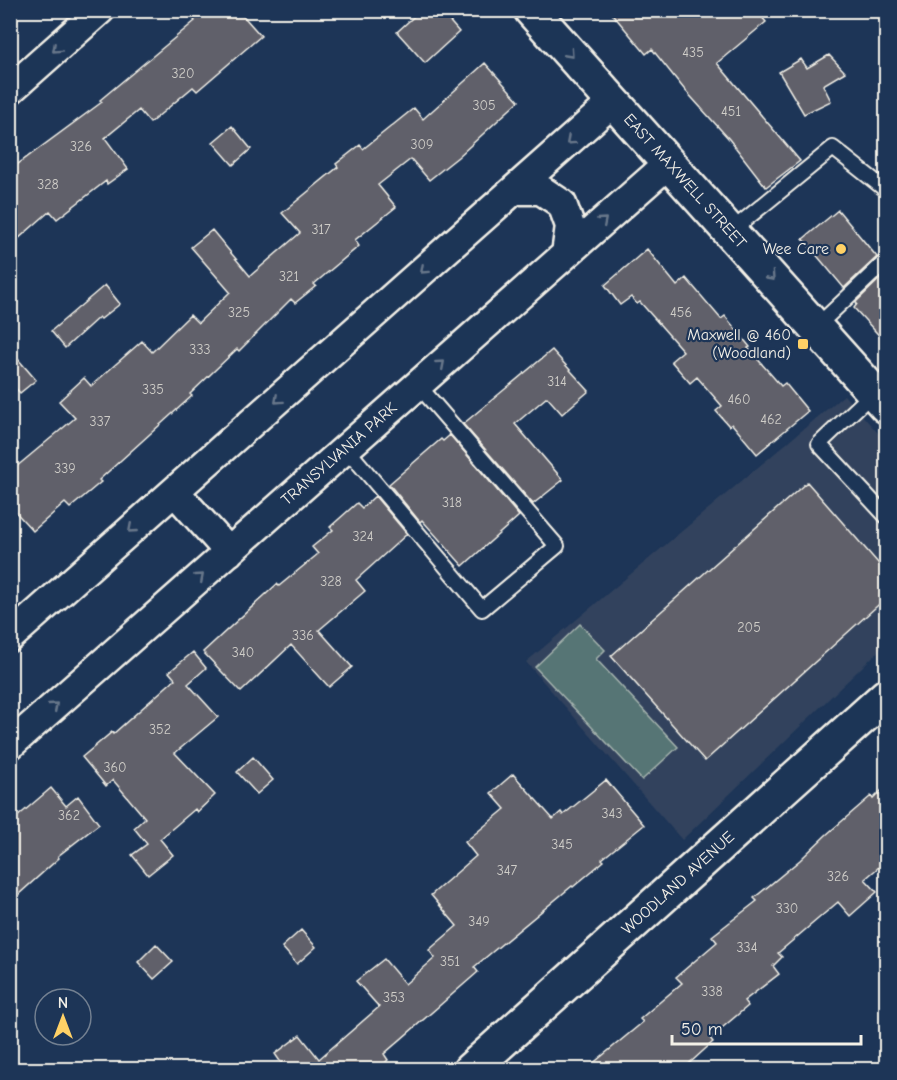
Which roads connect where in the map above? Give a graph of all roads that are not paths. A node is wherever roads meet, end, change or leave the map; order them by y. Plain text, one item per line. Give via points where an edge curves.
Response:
1 (100, 10) edge
2 (531, 10) edge
3 (10, 90) edge
4 (613, 102) junction
5 (668, 164) junction
6 (513, 190) junction
7 (886, 190) edge
8 (730, 232) junction
9 (566, 254) junction
10 (886, 261) edge
11 (816, 327) junction
12 (418, 385) junction
13 (880, 399) edge
14 (346, 448) junction
15 (175, 492) junction
16 (886, 516) edge
17 (229, 552) junction
18 (10, 637) edge
19 (886, 696) edge
20 (10, 745) edge
21 (470, 1070) edge

1 -> 3 street
2 -> 4 street, EAST MAXWELL STREET
4 - 5 street, EAST MAXWELL STREET
4 -> 6 street
5 - 8 street, EAST MAXWELL STREET
9 -> 5 street, TRANSYLVANIA PARK
6 - 9 street via 541,190 562,204 570,226
6 -> 15 street
7 - 8 lane via 833,148
8 -> 11 street, EAST MAXWELL STREET
12 -> 9 street, TRANSYLVANIA PARK
10 - 11 lane
11 - 13 street, EAST MAXWELL STREET
12 - 14 street, TRANSYLVANIA PARK
12 - 14 lane via 556,546 482,609
13 - 16 lane via 819,444
14 - 17 street, TRANSYLVANIA PARK
15 - 17 street
15 -> 18 street
20 -> 17 street, TRANSYLVANIA PARK
19 - 21 street, WOODLAND AVENUE

